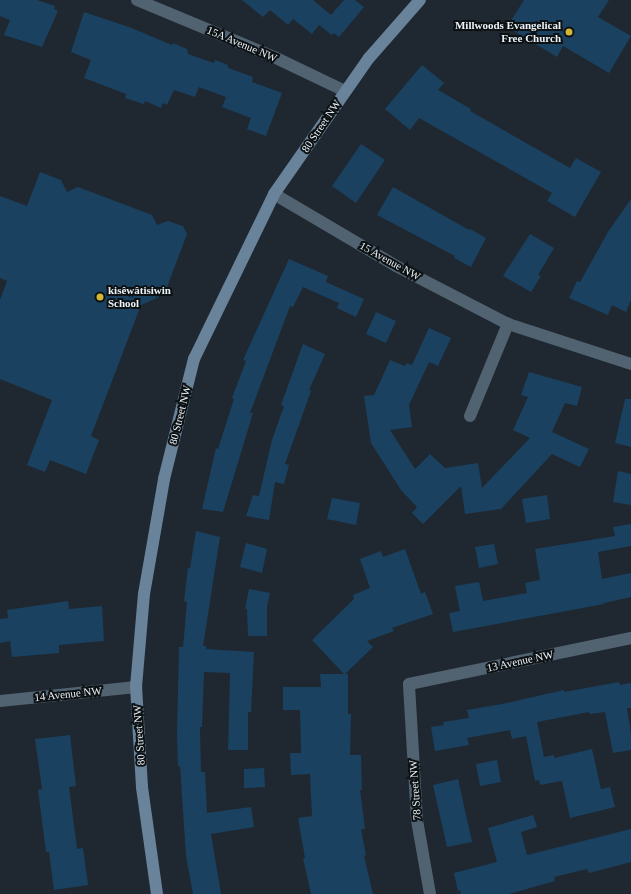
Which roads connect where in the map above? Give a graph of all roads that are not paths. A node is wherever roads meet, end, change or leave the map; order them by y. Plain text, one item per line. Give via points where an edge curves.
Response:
1 (137, 0) edge
2 (420, 0) edge
3 (345, 91) junction
4 (274, 194) junction
5 (508, 324) junction
6 (631, 364) edge
7 (470, 416) dead end
8 (631, 638) edge
9 (409, 684) joint
10 (136, 687) junction
11 (0, 701) edge
12 (157, 894) edge
13 (430, 894) edge

1 - 3 street, 15A Avenue NW via 274,57
2 - 3 street, 80 Street NW via 369,58
3 - 4 street, 80 Street NW
4 - 5 street, 15 Avenue NW via 396,266
4 - 10 street, 80 Street NW via 194,359 164,479 144,594
5 - 6 street, 15 Avenue NW
5 - 7 street
8 - 9 street, 13 Avenue NW
9 - 13 street, 78 Street NW via 417,820
10 - 11 street, 14 Avenue NW
10 - 12 street, 80 Street NW via 142,787

